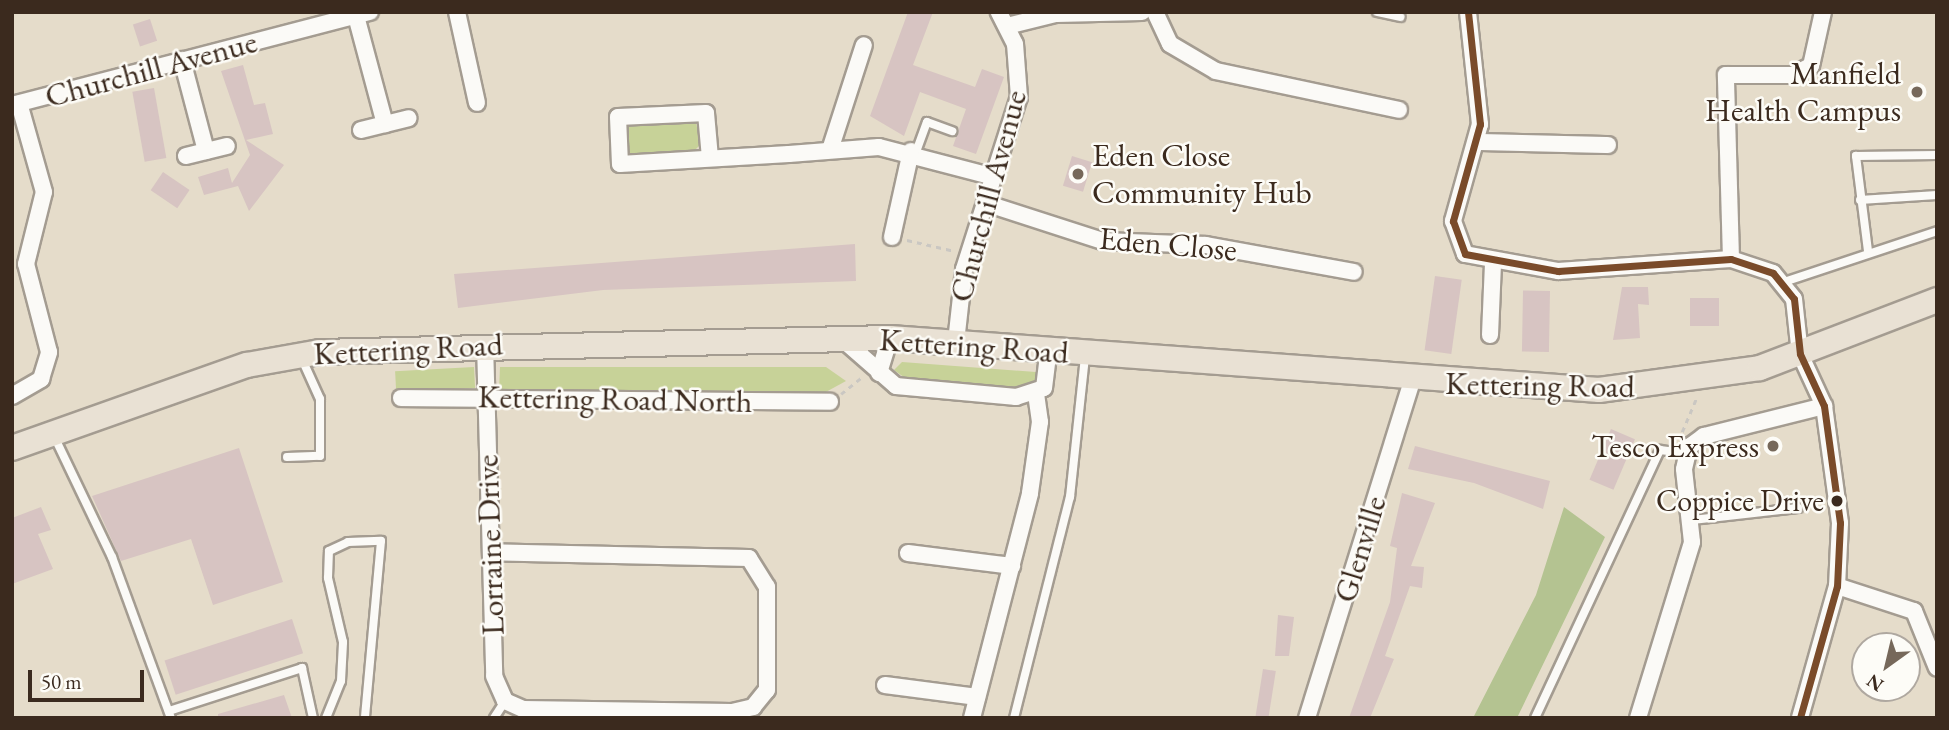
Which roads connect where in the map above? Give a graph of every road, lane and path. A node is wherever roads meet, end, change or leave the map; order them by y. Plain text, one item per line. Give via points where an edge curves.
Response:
1 (457, 12) edge
2 (1142, 12) edge
3 (1155, 12) edge
4 (1377, 12) edge
5 (1468, 12) edge
6 (1823, 12) edge
7 (363, 14) edge
8 (1400, 18) dead end
9 (1003, 19) edge
10 (864, 45) dead end
11 (181, 60) junction
12 (477, 103) dead end
13 (15, 104) edge
14 (1399, 110) dead end
15 (409, 118) dead end
16 (385, 124) junction
17 (361, 130) dead end
18 (952, 131) dead end
19 (1478, 142) junction
20 (227, 145) dead end
21 (1608, 145) dead end
22 (830, 150) junction
23 (206, 151) junction
24 (914, 152) junction
25 (1937, 155) edge
26 (186, 156) dead end
27 (710, 159) junction
28 (994, 177) junction
29 (1937, 195) edge
30 (1860, 200) junction
31 (985, 203) junction
32 (1937, 231) edge
33 (892, 237) joint
34 (1868, 251) junction
35 (968, 254) junction
36 (1731, 259) junction
37 (1493, 264) junction
38 (1354, 272) dead end
39 (1784, 282) junction
40 (1937, 300) edge
41 (1490, 335) dead end
42 (840, 337) junction
43 (890, 338) junction
44 (956, 342) junction
45 (485, 344) junction
46 (1049, 350) junction
47 (301, 354) junction
48 (1085, 354) junction
49 (1800, 354) junction
50 (880, 374) junction
51 (1696, 380) junction
52 (1412, 381) junction
53 (1036, 395) junction
54 (12, 396) edge
55 (486, 397) junction
56 (401, 398) dead end
57 (830, 402) joint
58 (1824, 406) junction
59 (53, 433) junction
60 (12, 448) edge
61 (1679, 451) junction
62 (287, 457) dead end
63 (1798, 508) dead end
64 (1692, 520) junction
65 (491, 552) junction
66 (908, 553) dead end
67 (1012, 566) junction
68 (1837, 586) junction
69 (1937, 668) edge
70 (886, 685) dead end
71 (977, 697) junction
72 (505, 701) junction
73 (170, 714) edge
74 (313, 718) edge
75 (326, 718) edge
76 (365, 718) edge
77 (494, 718) edge
78 (972, 718) edge
79 (1014, 718) edge
80 (1307, 718) edge
81 (1535, 718) edge
82 (1638, 718) edge
83 (1800, 718) edge

1 - 12 street
2 - 9 street
3 - 14 street via 1170,44 1208,67
4 - 8 lane
5 - 19 street
6 - 36 street via 1811,66 1793,75 1726,75
7 - 11 street, Churchill Avenue
7 - 16 street
9 - 28 street, Churchill Avenue via 1018,60 1019,97
10 - 22 street
11 - 13 street, Churchill Avenue
11 - 23 street
13 - 54 street via 44,192 26,264 49,352 41,379
15 - 16 street
16 - 17 street
18 - 24 lane via 927,122
19 - 21 street
19 - 37 street via 1452,230 1465,254
20 - 23 street
22 - 24 street
22 - 27 street
23 - 26 street
24 - 28 street
24 - 33 street
25 - 30 lane via 1856,156
27 - 27 street via 620,164 618,117 706,113
28 - 31 street, Churchill Avenue
29 - 30 lane
30 - 34 lane
31 - 35 street, Churchill Avenue
31 - 38 street, Eden Close via 1103,241 1206,245
32 - 34 lane
33 - 35 path
34 - 39 lane
35 - 44 street, Churchill Avenue
36 - 37 street via 1558,271
36 - 39 street via 1757,264
37 - 41 street
39 - 49 street via 1800,319
40 - 49 main road, Kettering Road
42 - 43 main road, Kettering Road
42 - 45 main road, Kettering Road
42 - 50 street
43 - 44 main road, Kettering Road
43 - 50 street
44 - 46 main road, Kettering Road
45 - 47 main road, Kettering Road
45 - 55 street, Lorraine Drive
46 - 48 main road, Kettering Road
46 - 53 street via 1046,383
47 - 59 main road, Kettering Road via 186,384
47 - 62 lane via 320,400 320,456
48 - 52 main road, Kettering Road
48 - 79 lane via 1068,506
49 - 51 main road, Kettering Road
49 - 58 street
50 - 53 street via 901,388
50 - 57 path via 864,374
51 - 52 main road, Kettering Road via 1599,390
51 - 61 path via 1698,403
52 - 80 street, Glenville
53 - 67 street via 1037,447
55 - 56 street, Kettering Road North
55 - 57 street, Kettering Road North
55 - 65 street, Lorraine Drive
58 - 61 street via 1704,436
58 - 68 street via 1838,486
59 - 60 main road, Kettering Road
59 - 73 lane via 112,557
61 - 64 street
61 - 81 lane via 1660,450
63 - 64 lane
64 - 82 street via 1688,559
65 - 72 street, Lorraine Drive via 494,676
65 - 72 street via 738,554 758,567 767,587 769,679 753,707 732,712 523,709
66 - 67 street
67 - 71 street
68 - 69 street via 1914,611
68 - 83 street
70 - 71 street
71 - 78 street
72 - 77 lane
73 - 74 lane via 302,668
75 - 76 lane via 341,681 343,642 328,578 329,551 348,542 381,541

